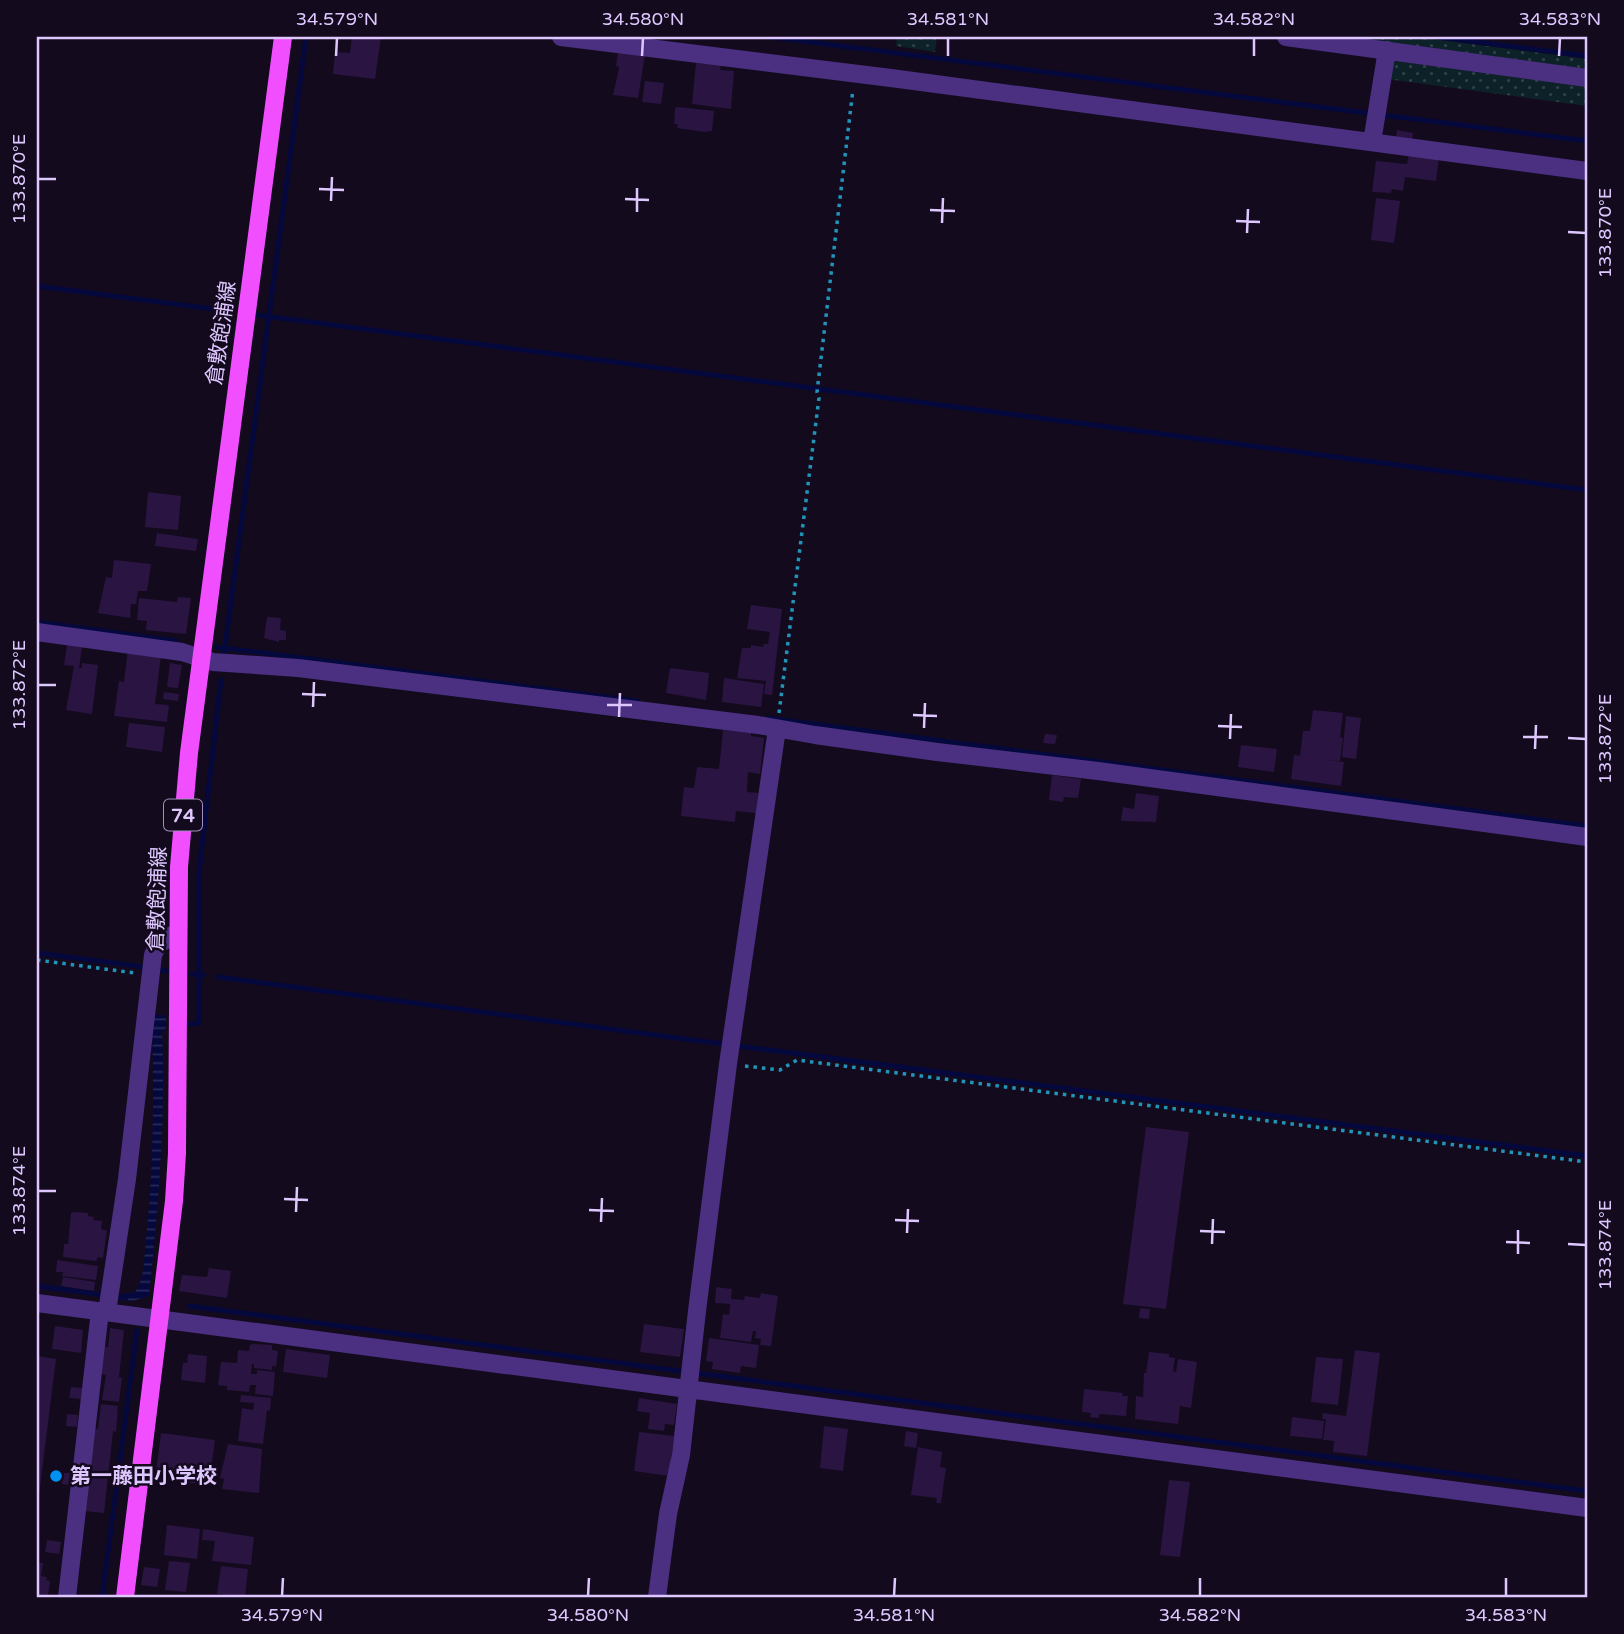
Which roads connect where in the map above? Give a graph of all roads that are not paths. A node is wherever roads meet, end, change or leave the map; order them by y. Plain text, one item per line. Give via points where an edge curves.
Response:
1 (283, 37) edge
2 (561, 37) edge
3 (1286, 37) edge
4 (1387, 50) junction
5 (1587, 78) edge
6 (1372, 142) junction
7 (1587, 171) edge
8 (37, 632) edge
9 (201, 658) junction
10 (777, 722) junction
11 (1587, 837) edge
12 (177, 932) junction
13 (37, 1303) edge
14 (107, 1303) junction
15 (160, 1319) junction
16 (690, 1378) junction
17 (1587, 1508) edge
18 (67, 1597) edge
19 (125, 1597) edge
20 (657, 1597) edge

1 - 9 main road, 倉敷飽浦線 / 74
2 - 6 street
3 - 4 street
4 - 5 street
4 - 6 street
6 - 7 street
8 - 9 street
9 - 10 street
9 - 12 main road, 倉敷飽浦線 / 74 via 182,820
10 - 11 street
10 - 16 street via 728,1064
12 - 14 street via 158,945 153,955
12 - 15 main road, 倉敷飽浦線 / 74 via 177,1153
13 - 14 street
14 - 15 street
14 - 18 street
15 - 16 street
15 - 19 main road, 倉敷飽浦線 / 74
16 - 17 street
16 - 20 street

